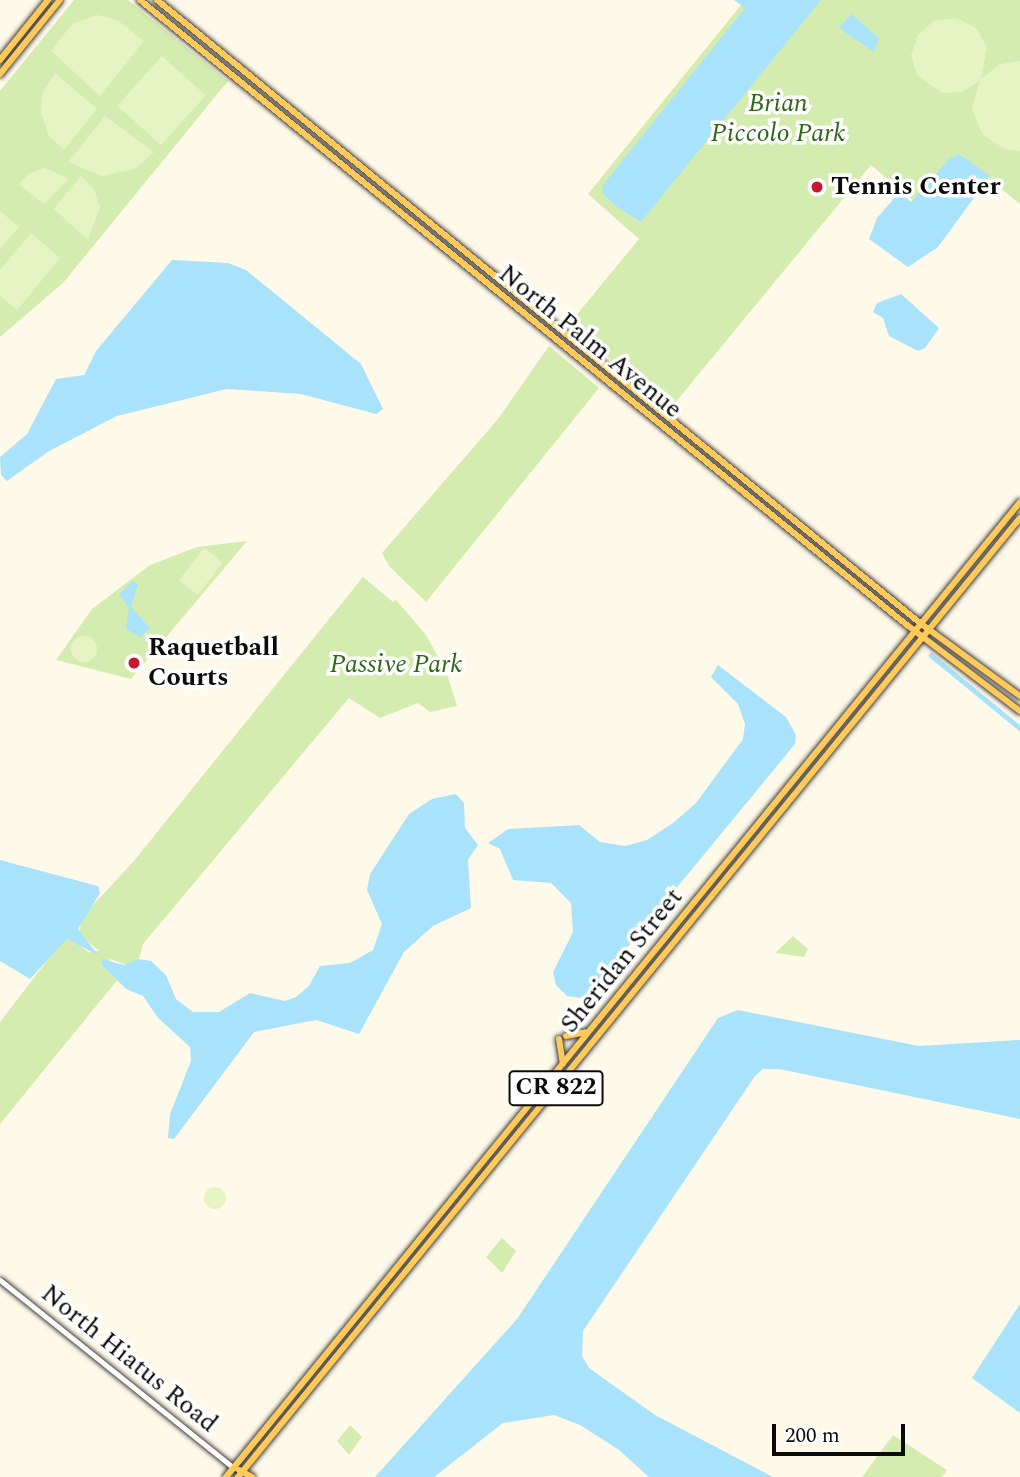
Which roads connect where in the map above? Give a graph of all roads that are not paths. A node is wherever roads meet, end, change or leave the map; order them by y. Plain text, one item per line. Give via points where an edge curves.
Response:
1 (48, 0) edge
2 (60, 0) edge
3 (139, 0) edge
4 (156, 0) edge
5 (0, 60) edge
6 (0, 74) edge
7 (319, 134) junction
8 (314, 141) junction
9 (569, 338) junction
10 (563, 345) junction
11 (1020, 502) edge
12 (1020, 518) edge
13 (920, 623) junction
14 (930, 628) junction
15 (914, 630) junction
16 (924, 637) junction
17 (1020, 696) edge
18 (1020, 710) edge
19 (590, 1030) junction
20 (566, 1036) dead end
21 (559, 1039) dead end
22 (563, 1064) junction
23 (455, 1197) junction
24 (463, 1203) junction
25 (0, 1280) edge
26 (333, 1346) junction
27 (341, 1353) junction
28 (234, 1468) junction
29 (240, 1475) edge
30 (226, 1477) edge
31 (252, 1477) edge

1 - 5 main road
2 - 6 main road
3 - 8 main road, North Palm Avenue
4 - 7 main road, North Palm Avenue
7 - 8 main road
7 - 9 main road, North Palm Avenue
8 - 10 main road, North Palm Avenue
9 - 10 main road
9 - 13 main road, North Palm Avenue
10 - 15 main road, North Palm Avenue
11 - 13 main road, Sheridan Street / CR 822
12 - 14 main road, Sheridan Street / CR 822
13 - 14 main road, North Palm Avenue
13 - 15 main road, Sheridan Street / CR 822
14 - 16 main road, Sheridan Street / CR 822
14 - 17 main road, North Palm Avenue
15 - 16 main road, North Palm Avenue
15 - 19 main road, Sheridan Street / CR 822
16 - 18 main road, North Palm Avenue
16 - 24 main road, Sheridan Street / CR 822
19 - 20 main road
19 - 22 main road, Sheridan Street / CR 822
21 - 22 main road
22 - 23 main road, Sheridan Street / CR 822
23 - 24 main road
23 - 26 main road, Sheridan Street / CR 822
24 - 27 main road, Sheridan Street / CR 822
25 - 28 street, North Hiatus Road
26 - 27 main road
26 - 28 main road, Sheridan Street / CR 822
27 - 29 main road, Sheridan Street / CR 822
28 - 29 main road, North Hiatus Road
28 - 30 main road, Sheridan Street / CR 822
29 - 31 main road, North Hiatus Road

